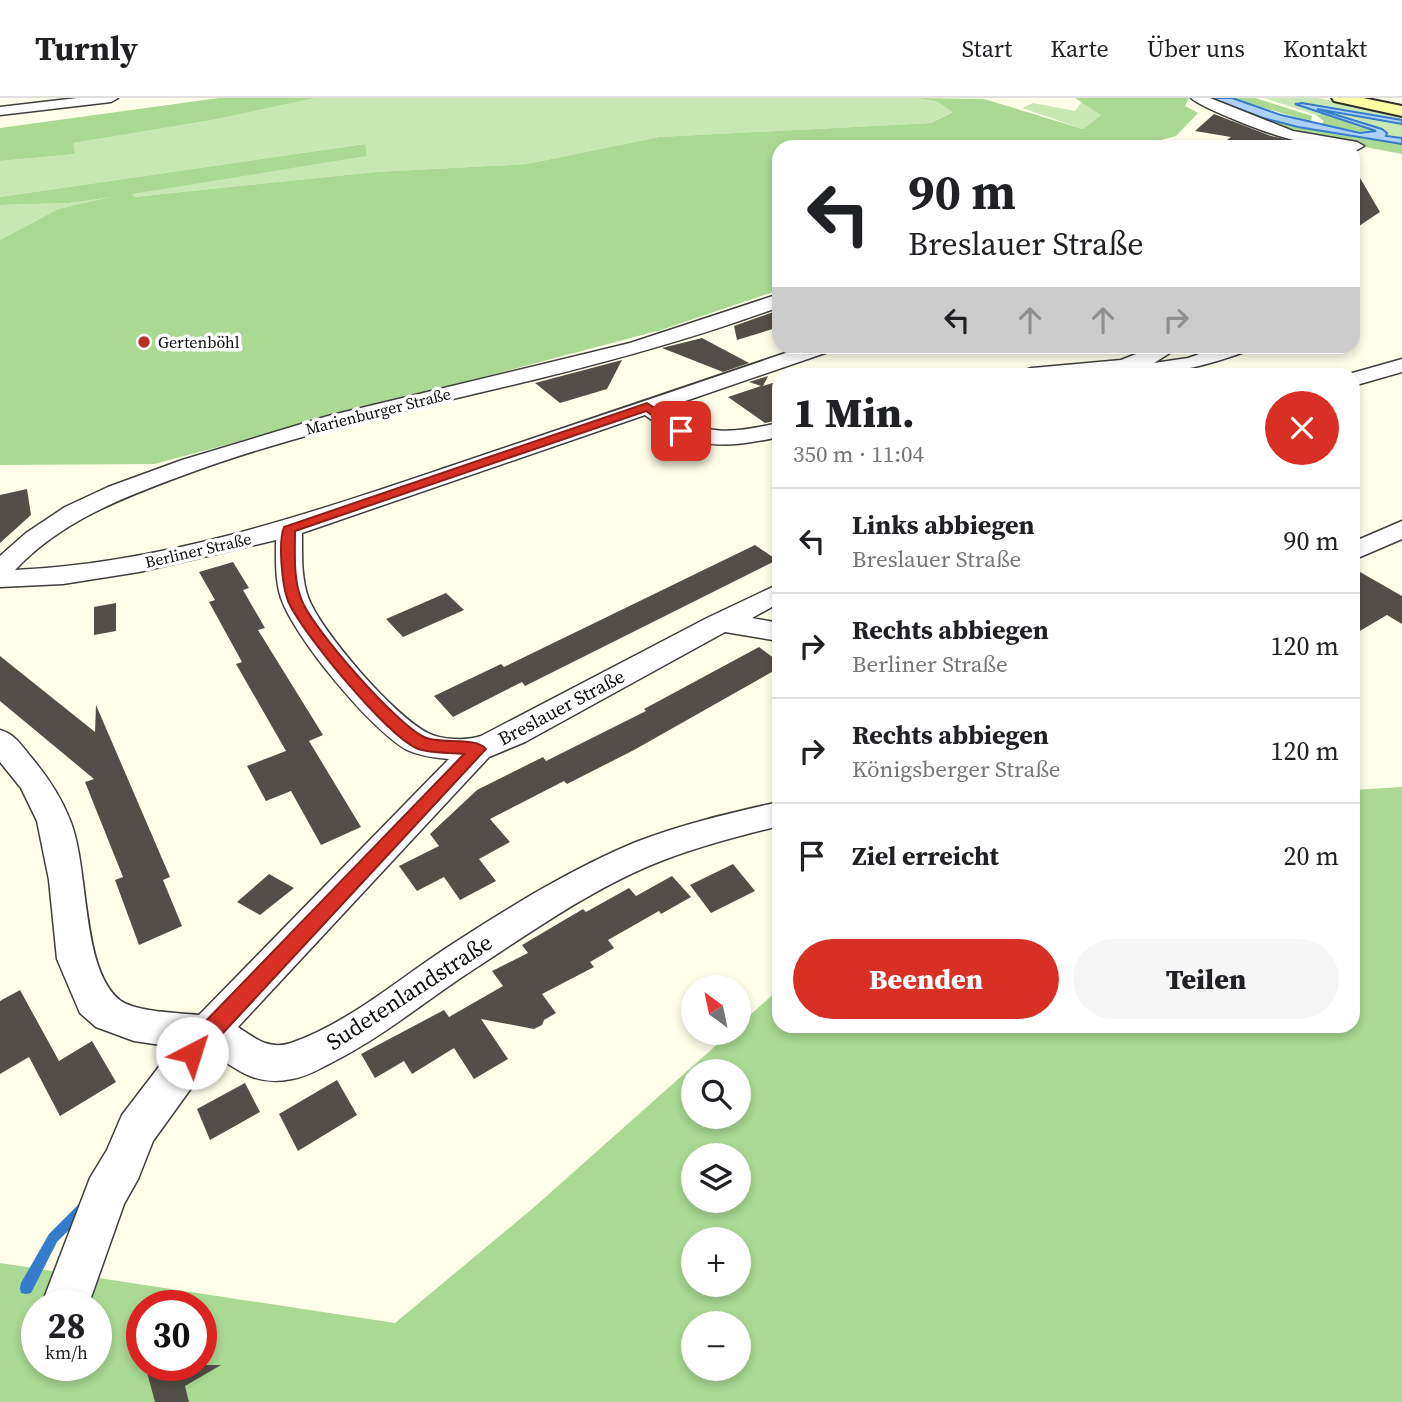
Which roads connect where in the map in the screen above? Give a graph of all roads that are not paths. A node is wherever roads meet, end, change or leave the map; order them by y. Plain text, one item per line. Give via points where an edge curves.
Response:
1 (111, 98) edge
2 (1198, 98) edge
3 (1340, 98) edge
4 (74, 100) edge
5 (0, 111) edge
6 (1402, 111) edge
7 (1290, 135) junction
8 (1285, 140) edge
9 (1320, 140) edge
10 (772, 302) edge
11 (803, 354) edge
12 (1157, 354) edge
13 (1219, 354) edge
14 (1402, 365) edge
15 (1124, 366) junction
16 (1101, 368) edge
17 (1133, 368) edge
18 (1168, 368) edge
19 (1360, 378) edge
20 (647, 407) junction
21 (772, 431) edge
22 (289, 529) junction
23 (1402, 529) edge
24 (1360, 549) edge
25 (0, 571) edge
26 (0, 579) edge
27 (772, 596) edge
28 (717, 624) junction
29 (772, 631) edge
30 (0, 741) edge
31 (478, 749) junction
32 (772, 816) edge
33 (207, 1034) junction
34 (70, 1290) edge

1 - 4 street
2 - 7 street
3 - 6 main road
4 - 5 street
7 - 8 street
7 - 9 street
10 - 25 street, Marienburger Straße via 657,341 311,426 225,452 82,507 46,528
11 - 20 street, Berliner Straße
12 - 15 street
13 - 18 street
14 - 19 street
15 - 16 street
15 - 17 street
20 - 21 street via 681,431 704,439
20 - 22 street, Berliner Straße
22 - 26 street, Berliner Straße via 139,564 63,576
22 - 31 street, Breslauer Straße via 288,565 295,601 326,648 384,714 421,743
23 - 24 street
27 - 28 street, Breslauer Straße
28 - 29 street
28 - 31 street, Breslauer Straße
30 - 33 street, Sudetenlandstraße via 34,782 54,821 67,880 76,959 94,1001 110,1015 134,1024
31 - 33 street
32 - 33 street, Sudetenlandstraße via 713,829 647,852 581,885 468,953 348,1035 294,1061 259,1063
33 - 34 street via 137,1129 106,1193

